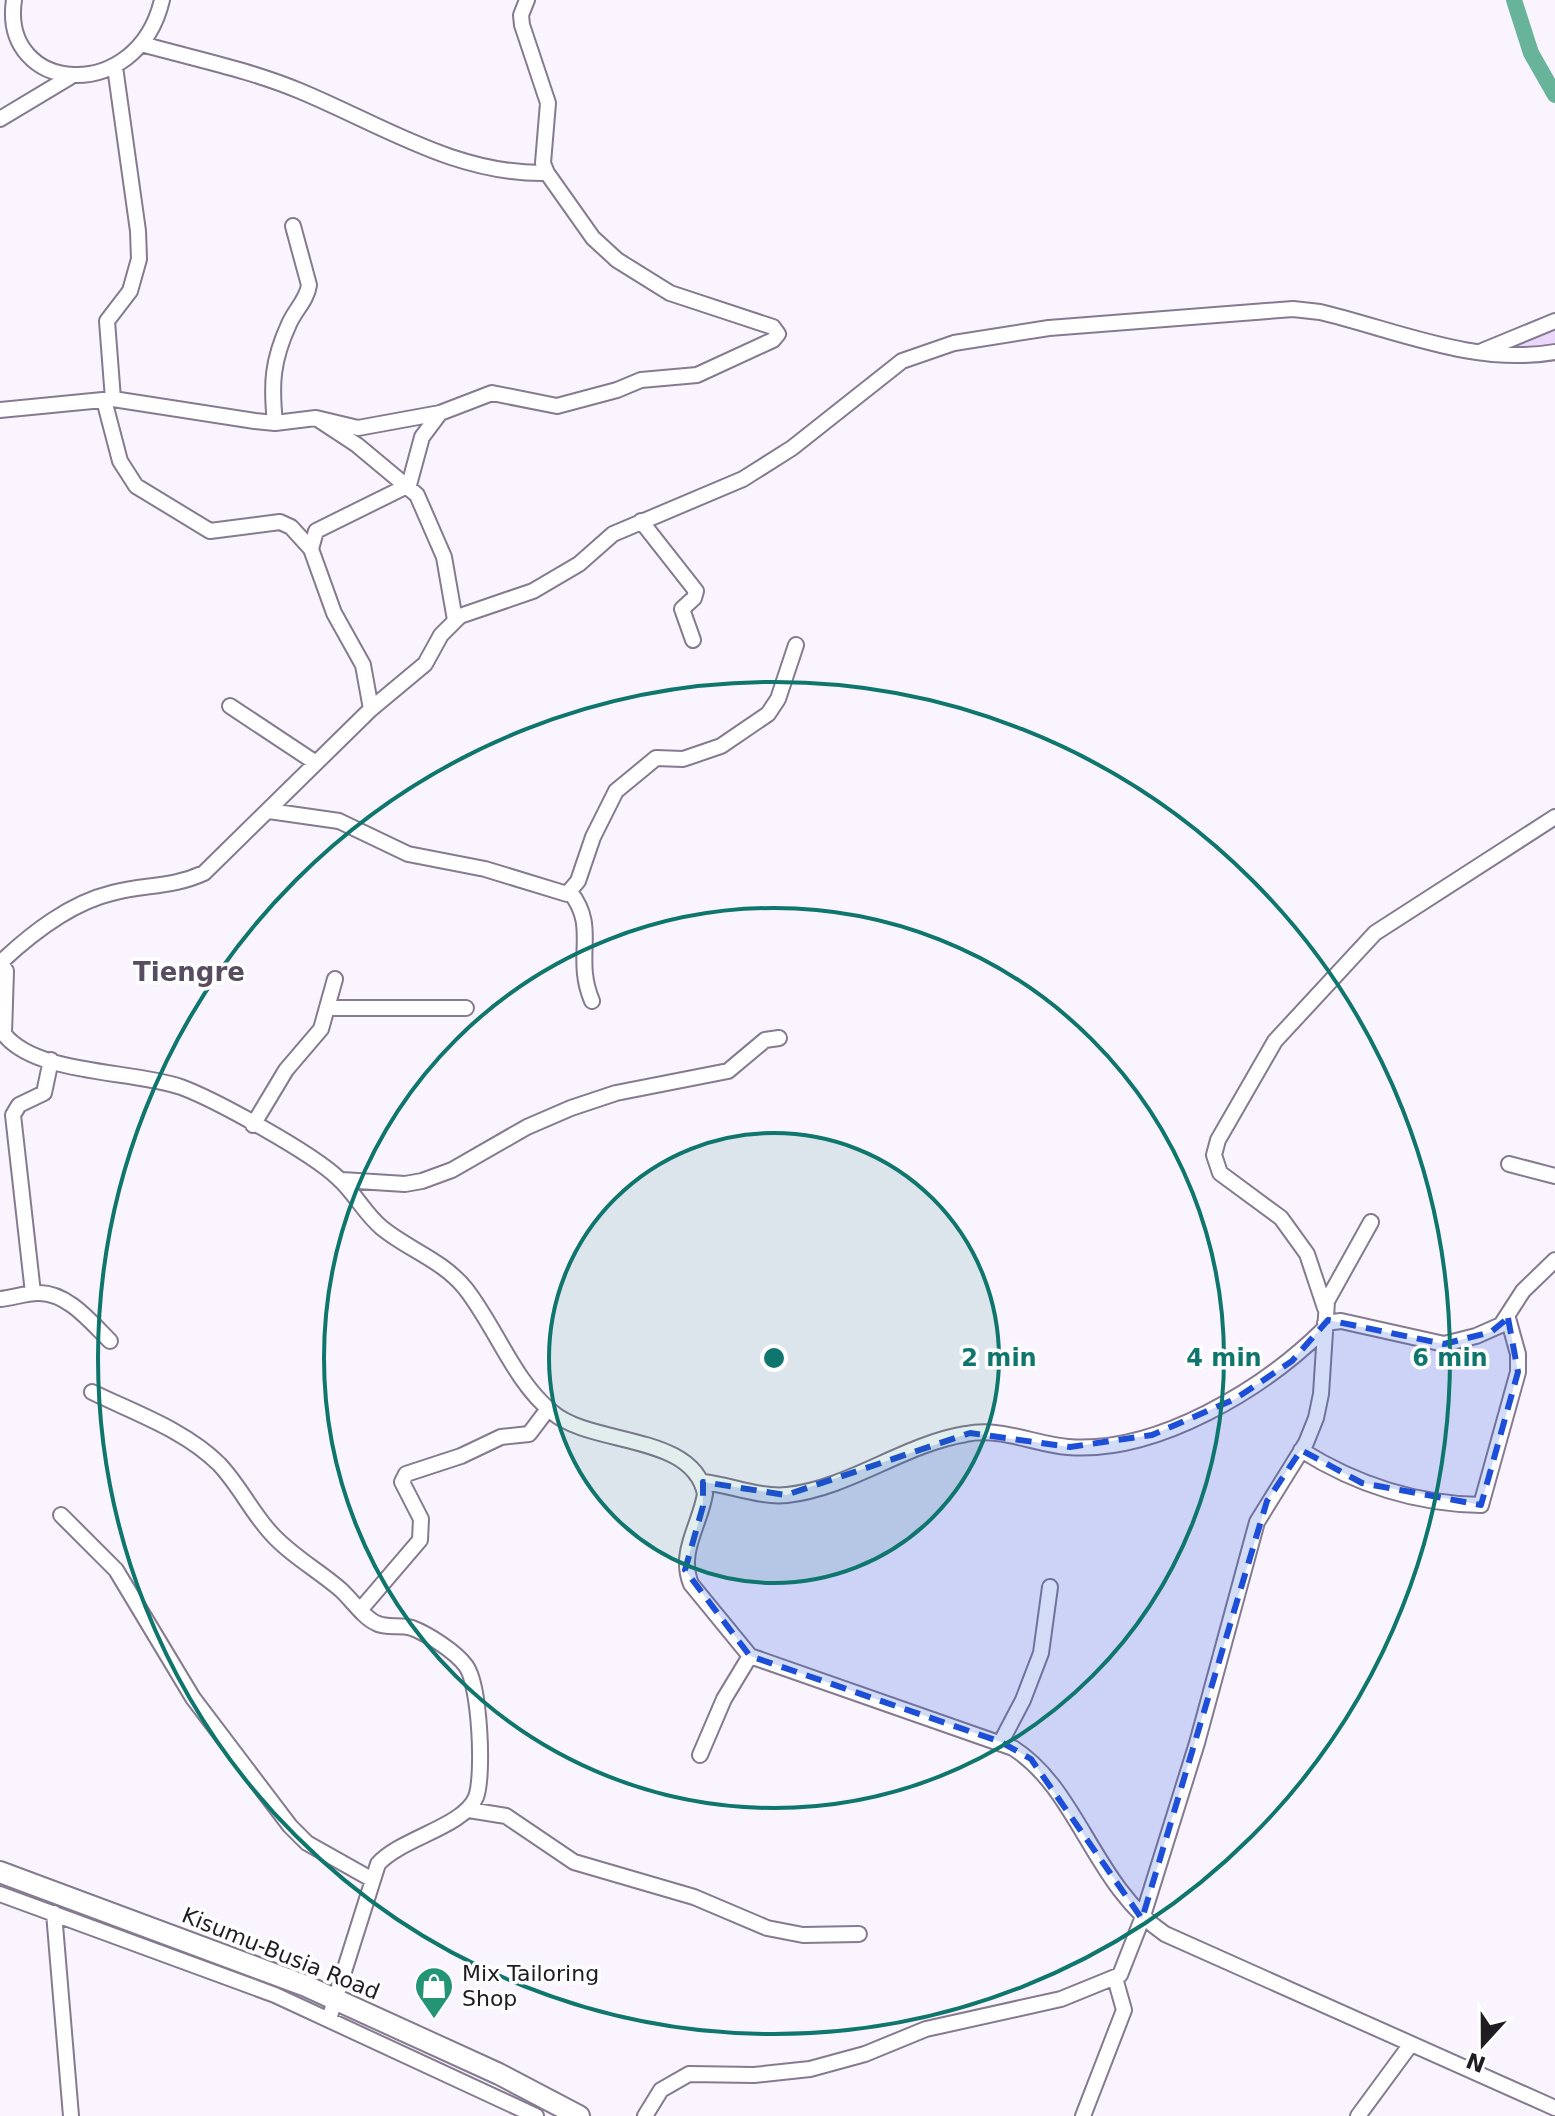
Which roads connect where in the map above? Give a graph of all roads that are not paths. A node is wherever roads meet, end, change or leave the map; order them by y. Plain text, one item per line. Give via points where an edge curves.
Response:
1 (14, 0) edge
2 (162, 0) edge
3 (527, 0) edge
4 (142, 44) junction
5 (115, 67) junction
6 (70, 77) junction
7 (0, 119) edge
8 (547, 173) junction
9 (293, 226) dead end
10 (1555, 321) edge
11 (1555, 352) edge
12 (1478, 353) junction
13 (108, 400) junction
14 (0, 410) edge
15 (440, 413) junction
16 (316, 418) junction
17 (275, 423) junction
18 (409, 485) junction
19 (641, 521) junction
20 (311, 549) junction
21 (455, 620) junction
22 (693, 640) dead end
23 (796, 645) dead end
24 (230, 706) dead end
25 (371, 709) junction
26 (316, 763) junction
27 (269, 811) junction
28 (1555, 817) edge
29 (570, 892) junction
30 (0, 962) edge
31 (335, 979) dead end
32 (592, 1001) dead end
33 (328, 1008) junction
34 (466, 1008) dead end
35 (779, 1038) dead end
36 (51, 1060) junction
37 (253, 1125) junction
38 (1509, 1164) dead end
39 (1555, 1176) edge
40 (342, 1180) junction
41 (1371, 1222) dead end
42 (1555, 1260) edge
43 (33, 1293) junction
44 (0, 1299) edge
45 (1508, 1318) junction
46 (1324, 1320) junction
47 (110, 1341) dead end
48 (92, 1392) dead end
49 (548, 1409) junction
50 (1301, 1450) junction
51 (703, 1482) junction
52 (61, 1515) dead end
53 (1050, 1587) dead end
54 (361, 1609) junction
55 (750, 1656) junction
56 (1001, 1742) junction
57 (700, 1755) dead end
58 (469, 1810) junction
59 (0, 1872) edge
60 (371, 1879) junction
61 (0, 1894) edge
62 (54, 1913) junction
63 (1142, 1919) junction
64 (105, 1921) junction
65 (859, 1934) dead end
66 (1115, 1978) junction
67 (337, 1999) junction
68 (329, 2019) junction
69 (1411, 2044) junction
70 (1555, 2108) edge
71 (71, 2116) edge
72 (536, 2116) edge
73 (579, 2116) edge
74 (645, 2116) edge
75 (1083, 2116) edge
76 (1358, 2116) edge

1 - 6 street via 13,35 30,57
2 - 4 street
3 - 8 street via 522,25 548,103 543,163
4 - 5 street
4 - 8 street via 300,91 439,156
5 - 6 street
5 - 13 street via 139,259 130,291 107,321
6 - 7 street
8 - 15 street via 593,238 617,260 679,298 773,327 778,334 728,364 697,375 641,380 557,406 492,393
9 - 17 street via 309,285 275,365 270,387
10 - 12 street
11 - 12 street
12 - 19 street via 1293,309 1049,328 954,343 902,361 792,448 743,479
13 - 14 street
13 - 17 street
13 - 20 street via 120,461 136,486 210,531 280,522
15 - 16 street via 358,428
15 - 18 street via 422,437
16 - 17 street
16 - 18 street
18 - 20 street via 316,531
18 - 21 street via 444,557
19 - 21 street via 613,534 547,584
19 - 22 street via 696,591 682,612
20 - 25 street via 334,613 363,665
21 - 25 street via 425,664
23 - 29 street via 768,714 707,752 683,759 656,758 616,791
24 - 26 street
25 - 26 street
26 - 27 street
27 - 29 street via 339,821 408,854 485,869 560,894
27 - 30 street via 204,873 168,887 112,893 83,904 53,919
28 - 46 street via 1375,933 1275,1041 1218,1140 1214,1155 1220,1173 1281,1218 1307,1254
29 - 32 street via 586,917 582,959
30 - 36 street via 6,971 4,1034 19,1049
31 - 33 street
33 - 34 street
33 - 37 street via 321,1029 286,1070
35 - 40 street via 765,1040 728,1071 616,1093 571,1108 422,1181
36 - 37 street via 179,1087
36 - 43 street via 44,1093 19,1105 13,1115
37 - 40 street
38 - 39 street
40 - 49 street via 383,1228 436,1261 464,1287
41 - 46 street via 1332,1289
42 - 45 street via 1523,1291
43 - 44 street
43 - 47 street via 67,1302
45 - 46 street via 1491,1332 1444,1344
45 - 50 street via 1518,1372 1481,1505 1452,1504 1362,1483
46 - 50 street via 1321,1394
46 - 51 street via 1292,1361 1235,1399 1152,1435 1070,1447 970,1433 786,1495
48 - 54 street via 199,1447 219,1464 276,1538
49 - 51 street via 574,1425 673,1456
49 - 54 street via 529,1434 501,1437 406,1474 402,1482 421,1519 420,1540
50 - 63 street via 1257,1522
51 - 55 street via 703,1506 685,1555 685,1570
52 - 60 street via 116,1570 193,1698 290,1826 307,1843
53 - 56 street via 1041,1653
54 - 58 street via 376,1624 410,1627 424,1635 460,1658 471,1673 479,1736 478,1793
55 - 56 street
55 - 57 street
56 - 63 street via 1031,1759 1047,1778
58 - 60 street via 385,1856
58 - 65 street via 506,1816 574,1862 694,1897 767,1928 803,1935
59 - 64 highway, Kisumu-Busia Road
60 - 67 street
61 - 62 street
62 - 64 street
62 - 71 street
63 - 66 street
63 - 69 street
64 - 67 highway, Kisumu-Busia Road via 240,1958
64 - 68 street
66 - 74 street via 1061,1999 910,2034 865,2054 810,2069 689,2074 661,2090
66 - 75 street via 1124,2010
67 - 68 street
67 - 73 highway, Kisumu-Busia Road
68 - 72 street
69 - 70 street
69 - 76 street

